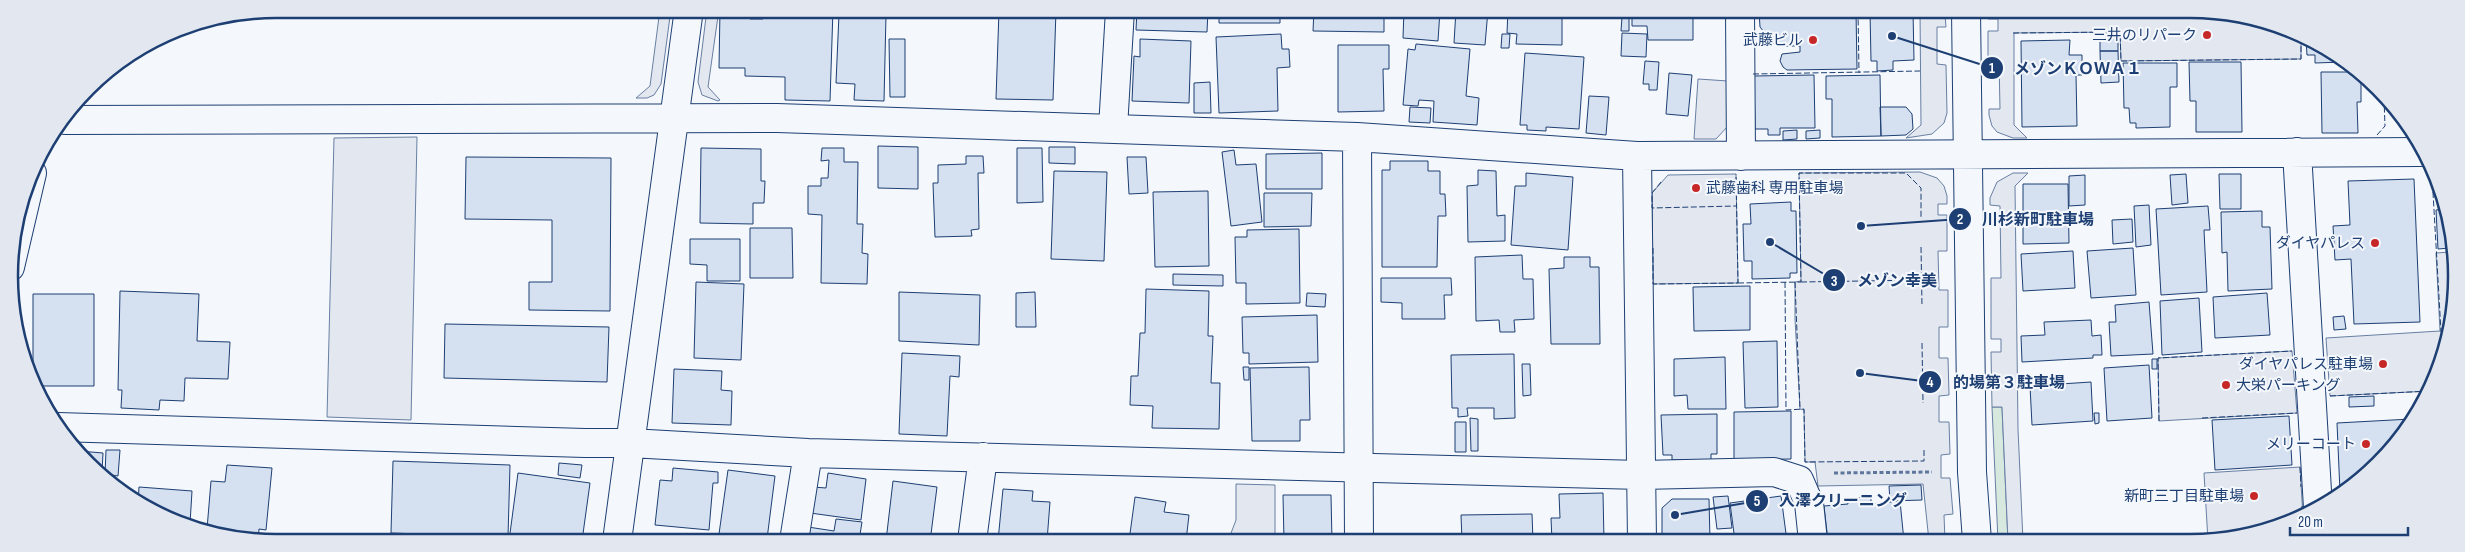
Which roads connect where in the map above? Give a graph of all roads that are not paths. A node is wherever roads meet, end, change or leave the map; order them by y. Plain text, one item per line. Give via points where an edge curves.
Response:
1 (688, 18) edge
2 (1120, 18) edge
3 (1740, 18) edge
4 (1966, 18) edge
5 (674, 118) junction
6 (70, 120) edge
7 (1113, 128) junction
8 (1357, 137) junction
9 (2296, 152) junction
10 (2416, 152) edge
11 (1637, 156) junction
12 (1741, 156) junction
13 (1968, 156) junction
14 (67, 427) edge
15 (630, 443) junction
16 (808, 453) junction
17 (983, 457) junction
18 (1358, 467) junction
19 (1641, 475) junction
20 (2318, 500) edge
21 (618, 534) edge
22 (795, 534) edge
23 (973, 534) edge
24 (1359, 534) edge
25 (1642, 534) edge
26 (1812, 534) edge
27 (1976, 534) edge

1 - 5 street
2 - 7 street
3 - 12 street
4 - 13 street
5 - 6 street
5 - 7 street
5 - 15 street
7 - 8 street
8 - 11 street
8 - 18 street
9 - 10 street
9 - 13 street
9 - 20 street
11 - 12 street
11 - 19 street
12 - 13 street
13 - 27 street via 1972,472
14 - 15 street
15 - 16 street
15 - 21 street
16 - 17 street
16 - 22 street
17 - 18 street
17 - 23 street
18 - 19 street
18 - 24 street
19 - 25 street
19 - 26 street via 1774,472 1799,480 1808,503

